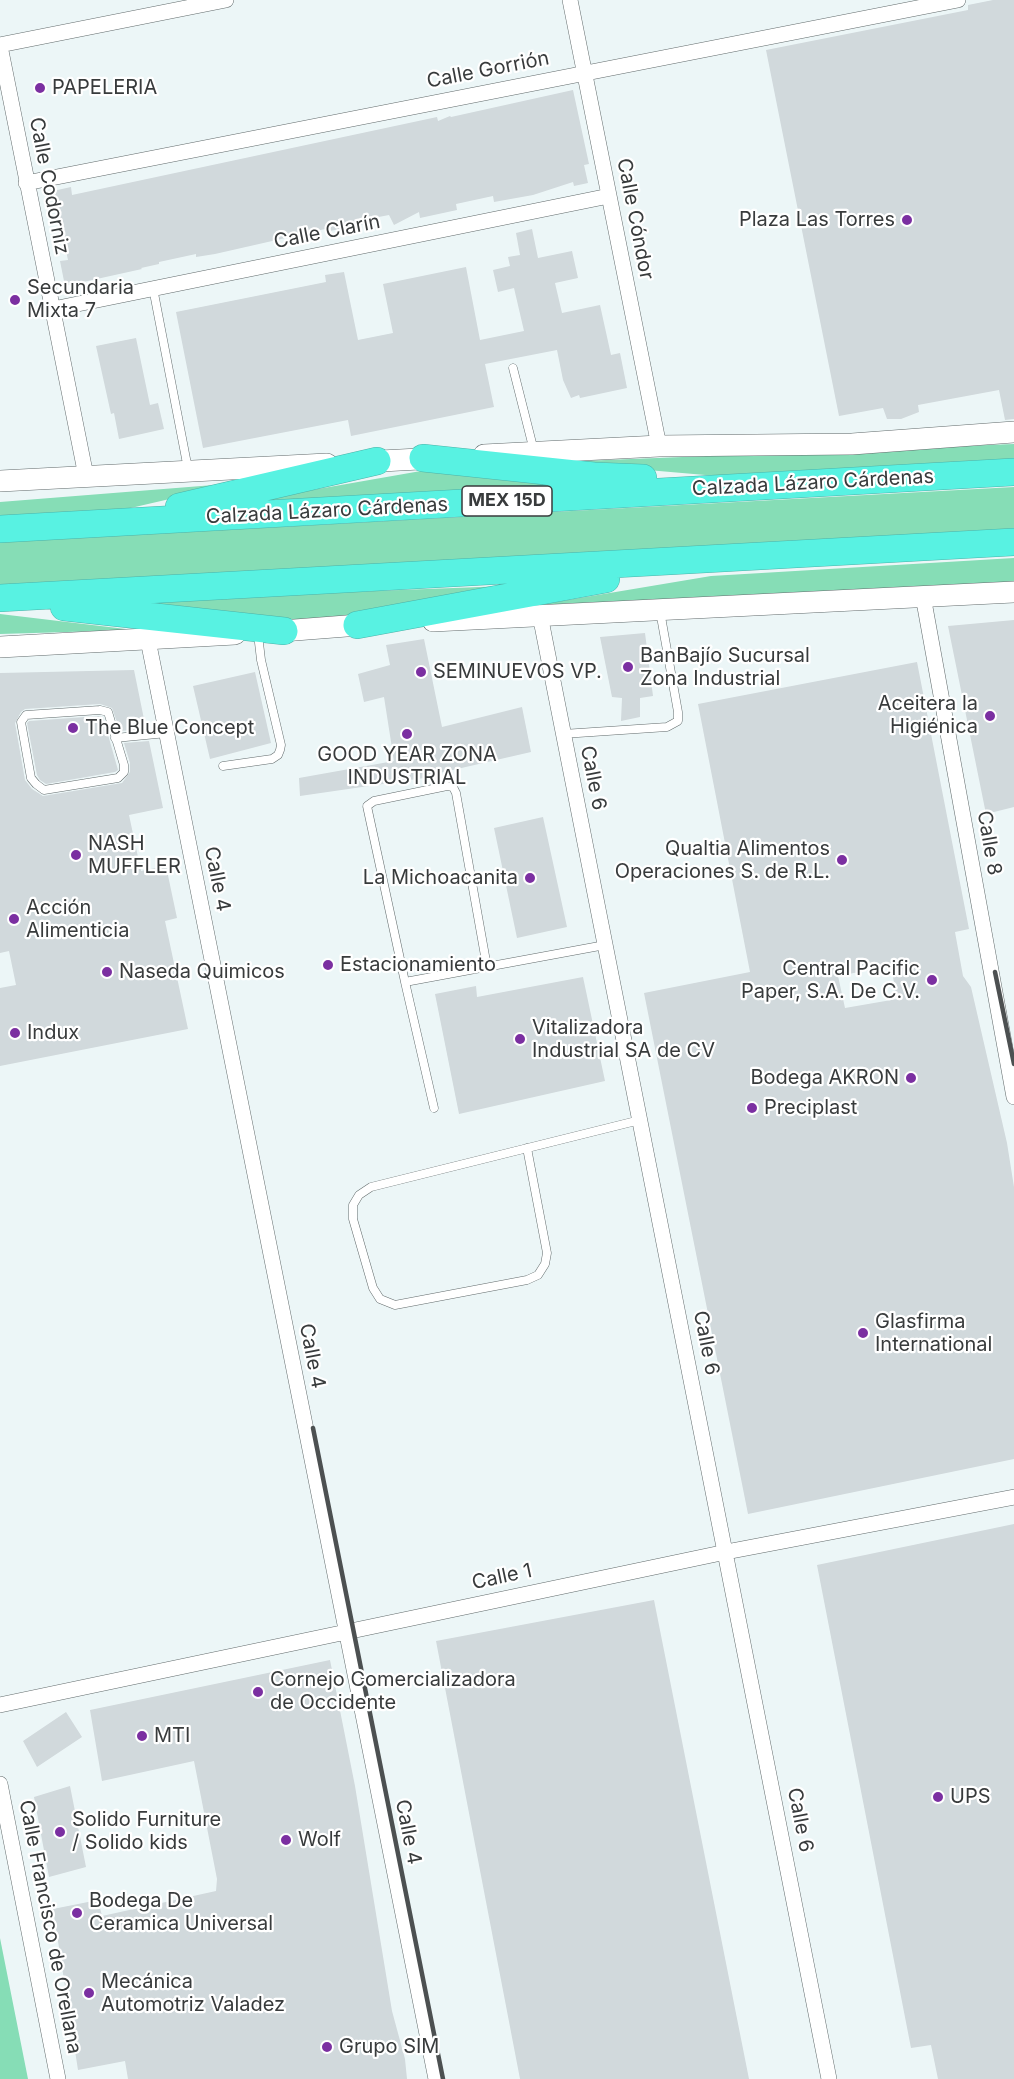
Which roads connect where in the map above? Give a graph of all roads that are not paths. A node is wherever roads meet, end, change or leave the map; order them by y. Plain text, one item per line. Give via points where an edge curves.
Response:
1 (226, 0) edge
2 (570, 0) edge
3 (958, 0) edge
4 (194, 3) edge
5 (0, 46) edge
6 (585, 72) junction
7 (26, 183) junction
8 (609, 196) junction
9 (153, 288) junction
10 (53, 309) junction
11 (513, 368) dead end
12 (1014, 432) edge
13 (659, 446) junction
14 (534, 453) junction
15 (423, 458) junction
16 (377, 461) junction
17 (188, 471) junction
18 (1014, 472) edge
19 (86, 476) junction
20 (0, 481) edge
21 (773, 486) junction
22 (106, 524) junction
23 (0, 529) edge
24 (1014, 542) edge
25 (707, 559) junction
26 (1014, 592) edge
27 (923, 596) junction
28 (0, 599) edge
29 (660, 609) junction
30 (540, 615) junction
31 (357, 625) junction
32 (271, 632) junction
33 (148, 640) junction
34 (0, 647) edge
35 (167, 733) junction
36 (563, 734) junction
37 (115, 738) junction
38 (223, 766) dead end
39 (605, 945) junction
40 (487, 967) junction
41 (405, 982) junction
42 (1014, 1097) edge
43 (434, 1108) dead end
44 (640, 1120) junction
45 (527, 1148) junction
46 (1014, 1497) edge
47 (726, 1552) junction
48 (345, 1631) junction
49 (0, 1705) edge
50 (0, 1784) edge
51 (58, 2079) edge
52 (436, 2079) edge
53 (829, 2079) edge

1 - 4 street
2 - 6 street, Calle Cóndor
3 - 6 street, Calle Gorrión
4 - 5 street
5 - 7 street, Calle Codorniz
6 - 7 street, Calle Gorrión
6 - 8 street, Calle Cóndor
7 - 10 street, Calle Codorniz
8 - 9 street, Calle Clarín
8 - 13 street, Calle Cóndor
9 - 10 street, Calle Clarín
9 - 17 lane
10 - 19 street, Calle Codorniz
11 - 14 lane
12 - 13 main road, Calzada Lázaro Cárdenas via 852,444
13 - 14 main road, Calzada Lázaro Cárdenas
14 - 15 main road, Calzada Lázaro Cárdenas
15 - 16 main road, Calzada Lázaro Cárdenas
15 - 21 highway via 594,476
16 - 17 main road, Calzada Lázaro Cárdenas
16 - 22 highway
17 - 19 main road, Calzada Lázaro Cárdenas
18 - 21 highway, Calzada Lázaro Cárdenas / MEX 15D
19 - 20 main road, Calzada Lázaro Cárdenas
21 - 22 highway, Calzada Lázaro Cárdenas / MEX 15D
22 - 23 highway, Calzada Lázaro Cárdenas / MEX 15D
24 - 25 highway
25 - 28 highway
25 - 31 highway
26 - 27 main road
27 - 29 main road
27 - 42 street, Calle 8
28 - 32 highway
29 - 30 main road
29 - 36 lane via 678,721 667,728
30 - 31 main road
30 - 36 street, Calle 6
31 - 32 main road
32 - 33 main road
32 - 38 lane via 261,660 281,745 278,755
33 - 34 main road
33 - 35 street, Calle 4
35 - 37 lane
35 - 48 street, Calle 4
36 - 39 street, Calle 6
37 - 37 lane via 108,712 100,710 26,715 21,722 31,778 44,790 118,778 124,765
39 - 40 lane
39 - 44 street, Calle 6
40 - 41 lane
40 - 41 lane via 456,793 447,786 374,801 367,806
41 - 43 lane
44 - 45 lane
44 - 47 street, Calle 6
45 - 45 lane via 371,1187 359,1195 353,1205 353,1219 373,1288 380,1299 395,1305 538,1275 547,1253
46 - 47 street, Calle 1
47 - 48 street, Calle 1
47 - 53 street, Calle 6
48 - 49 street, Calle 1
48 - 52 street, Calle 4
50 - 51 street, Calle Francisco de Orellana

